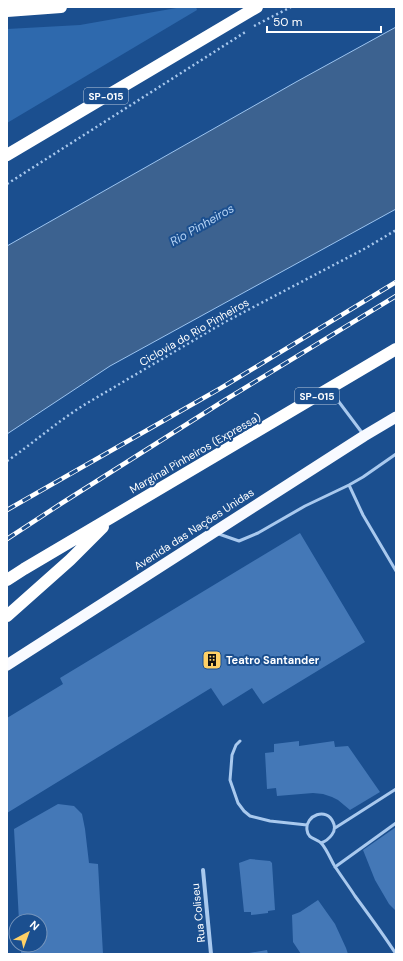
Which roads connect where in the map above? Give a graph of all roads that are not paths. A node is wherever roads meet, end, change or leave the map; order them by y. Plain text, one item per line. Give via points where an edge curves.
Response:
1 (61, 7) edge
2 (257, 7) edge
3 (7, 11) edge
4 (7, 155) edge
5 (396, 349) edge
6 (329, 389) junction
7 (396, 417) edge
8 (364, 436) junction
9 (396, 454) edge
10 (349, 485) junction
11 (116, 515) junction
12 (214, 532) junction
13 (396, 571) edge
14 (7, 580) edge
15 (7, 616) edge
16 (7, 665) edge
17 (240, 741) dead end
18 (396, 789) edge
19 (396, 823) edge
20 (307, 825) junction
21 (334, 828) junction
22 (321, 842) junction
23 (335, 867) junction
24 (203, 870) dead end
25 (211, 954) edge
26 (396, 954) edge

1 - 3 highway
2 - 4 highway, SP-015
5 - 6 highway, Marginal Pinheiros (Expressa) / SP-015
6 - 8 lane
6 - 11 highway, Marginal Pinheiros (Expressa) / SP-015
7 - 8 highway, Avenida das Nações Unidas
8 - 12 highway, Avenida das Nações Unidas
9 - 10 lane
10 - 12 lane via 239,541
10 - 13 lane via 363,515
11 - 14 highway, Marginal Pinheiros (Expressa) / SP-015
11 - 15 highway
12 - 16 highway, Avenida das Nações Unidas
17 - 20 lane via 232,755 230,780 238,803 244,811 250,816 270,821
18 - 21 lane
19 - 23 lane
20 - 21 lane via 314,815 326,814 334,822
20 - 22 lane via 310,836
21 - 22 lane via 328,839
22 - 23 lane
23 - 26 lane
24 - 25 street, Rua Coliseu

